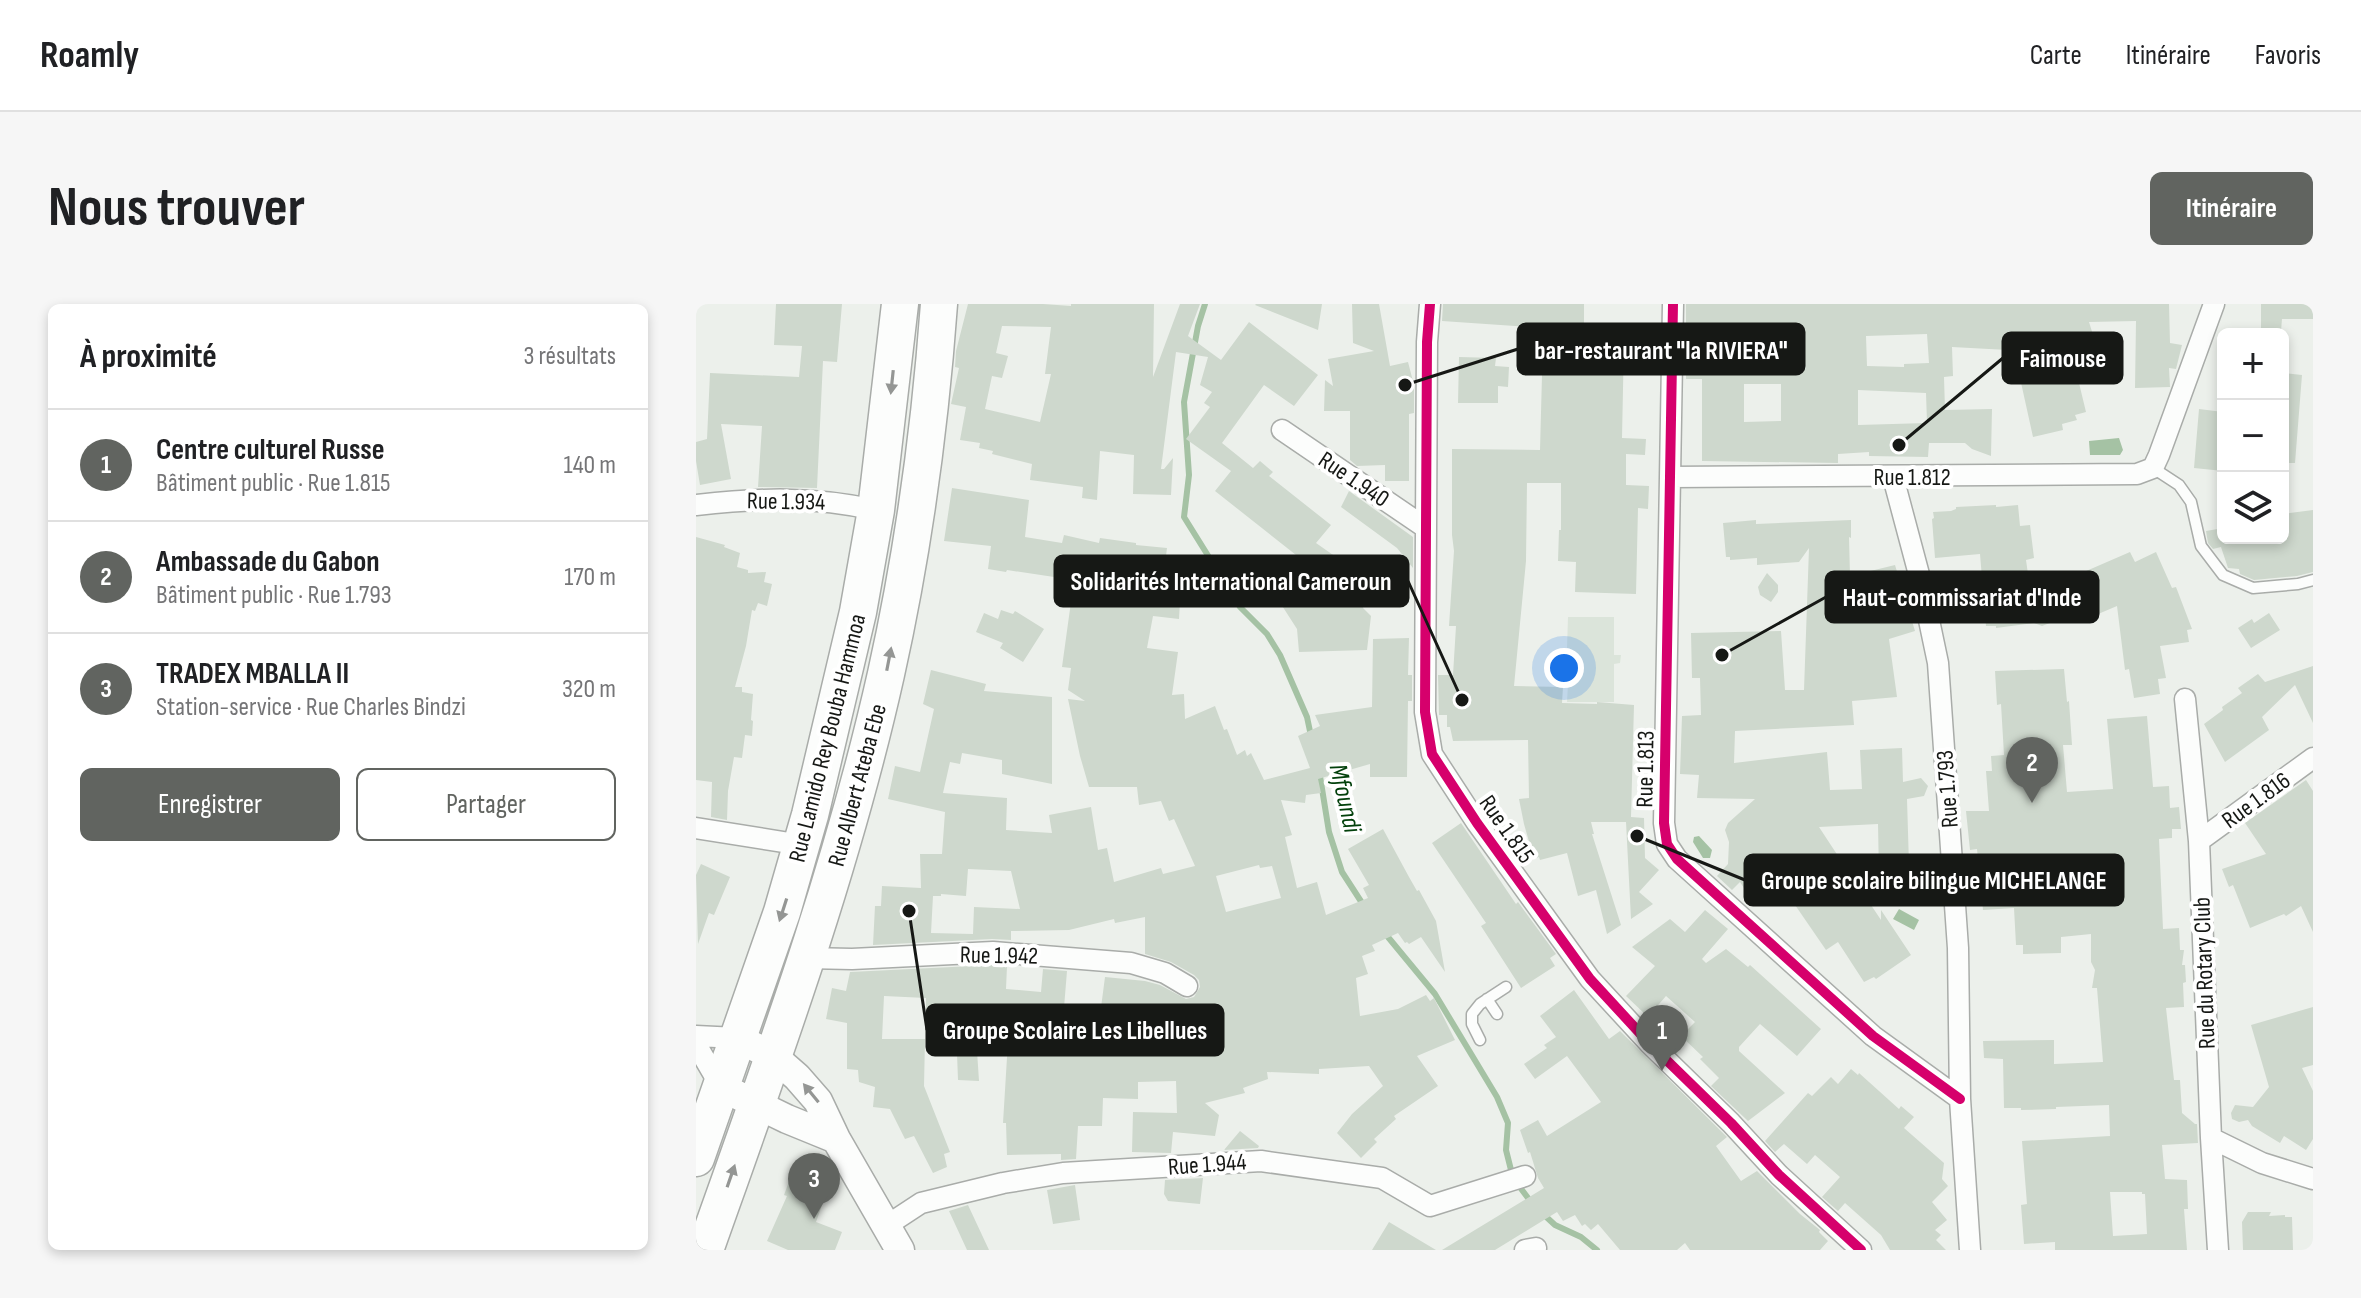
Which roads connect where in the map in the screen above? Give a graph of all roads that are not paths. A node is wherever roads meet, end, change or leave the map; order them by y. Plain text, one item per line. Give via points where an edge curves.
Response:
1 (900, 304) edge
2 (939, 304) edge
3 (1430, 304) edge
4 (1673, 304) edge
5 (2214, 304) edge
6 (1282, 430) dead end
7 (2153, 468) junction
8 (1671, 477) junction
9 (1893, 477) junction
10 (696, 505) edge
11 (876, 510) junction
12 (1426, 528) junction
13 (2313, 580) edge
14 (2185, 699) dead end
15 (2313, 758) edge
16 (696, 828) edge
17 (2199, 841) junction
18 (802, 845) junction
19 (806, 958) junction
20 (1187, 986) dead end
21 (1506, 987) dead end
22 (1487, 999) junction
23 (1497, 1014) dead end
24 (696, 1036) edge
25 (737, 1038) junction
26 (1480, 1040) dead end
27 (696, 1044) edge
28 (773, 1056) junction
29 (721, 1087) junction
30 (1960, 1099) junction
31 (757, 1104) junction
32 (2211, 1138) junction
33 (836, 1139) junction
34 (696, 1158) edge
35 (1525, 1176) dead end
36 (2313, 1179) edge
37 (893, 1238) edge
38 (705, 1250) edge
39 (1861, 1250) edge
40 (1970, 1250) edge
41 (2218, 1250) edge

1 -> 11 highway, Rue Lamido Rey Bouba Hammoa
19 -> 2 highway, Rue Albert Ateba Ebe via 886,674 924,455
3 - 12 street, Rue 1.815
4 - 8 street, Rue 1.813
5 - 7 street
6 - 12 street, Rue 1.940
7 - 9 street, Rue 1.812 via 2137,474
7 - 13 lane via 2179,485 2191,502 2201,546 2223,575 2253,588
8 - 9 street, Rue 1.812
8 - 30 street, Rue 1.813 via 1667,844 1677,859 1873,1036
9 - 30 street, Rue 1.793 via 1938,663 1958,948
10 - 11 street, Rue 1.934 via 784,498
11 - 18 highway, Rue Lamido Rey Bouba Hammoa via 855,625
12 - 39 street, Rue 1.815 via 1425,712 1432,754 1590,979 1779,1175
14 - 17 street, Rue du Rotary Club
15 - 17 street, Rue 1.816
16 - 18 street
17 - 32 street, Rue du Rotary Club
18 -> 25 highway, Rue Lamido Rey Bouba Hammoa
19 - 20 street, Rue 1.942 via 993,952 1131,963
19 - 28 highway, Rue Albert Ateba Ebe
21 - 22 lane
22 - 23 lane
22 - 26 lane via 1471,1018
24 - 25 street
25 - 28 street
25 - 29 highway, Rue Lamido Rey Bouba Hammoa
27 - 29 street
28 - 31 highway, Rue Albert Ateba Ebe
33 -> 28 street via 818,1101
29 - 31 street
29 - 34 highway, Rue Lamido Rey Bouba Hammoa
30 - 40 street, Rue 1.793
31 - 33 street
38 -> 31 highway, Rue Albert Ateba Ebe
32 - 36 street via 2262,1163
32 - 41 street, Rue du Rotary Club
33 - 37 street
35 - 37 street, Rue 1.944 via 1430,1206 1382,1178 1261,1161 1063,1173 921,1203

